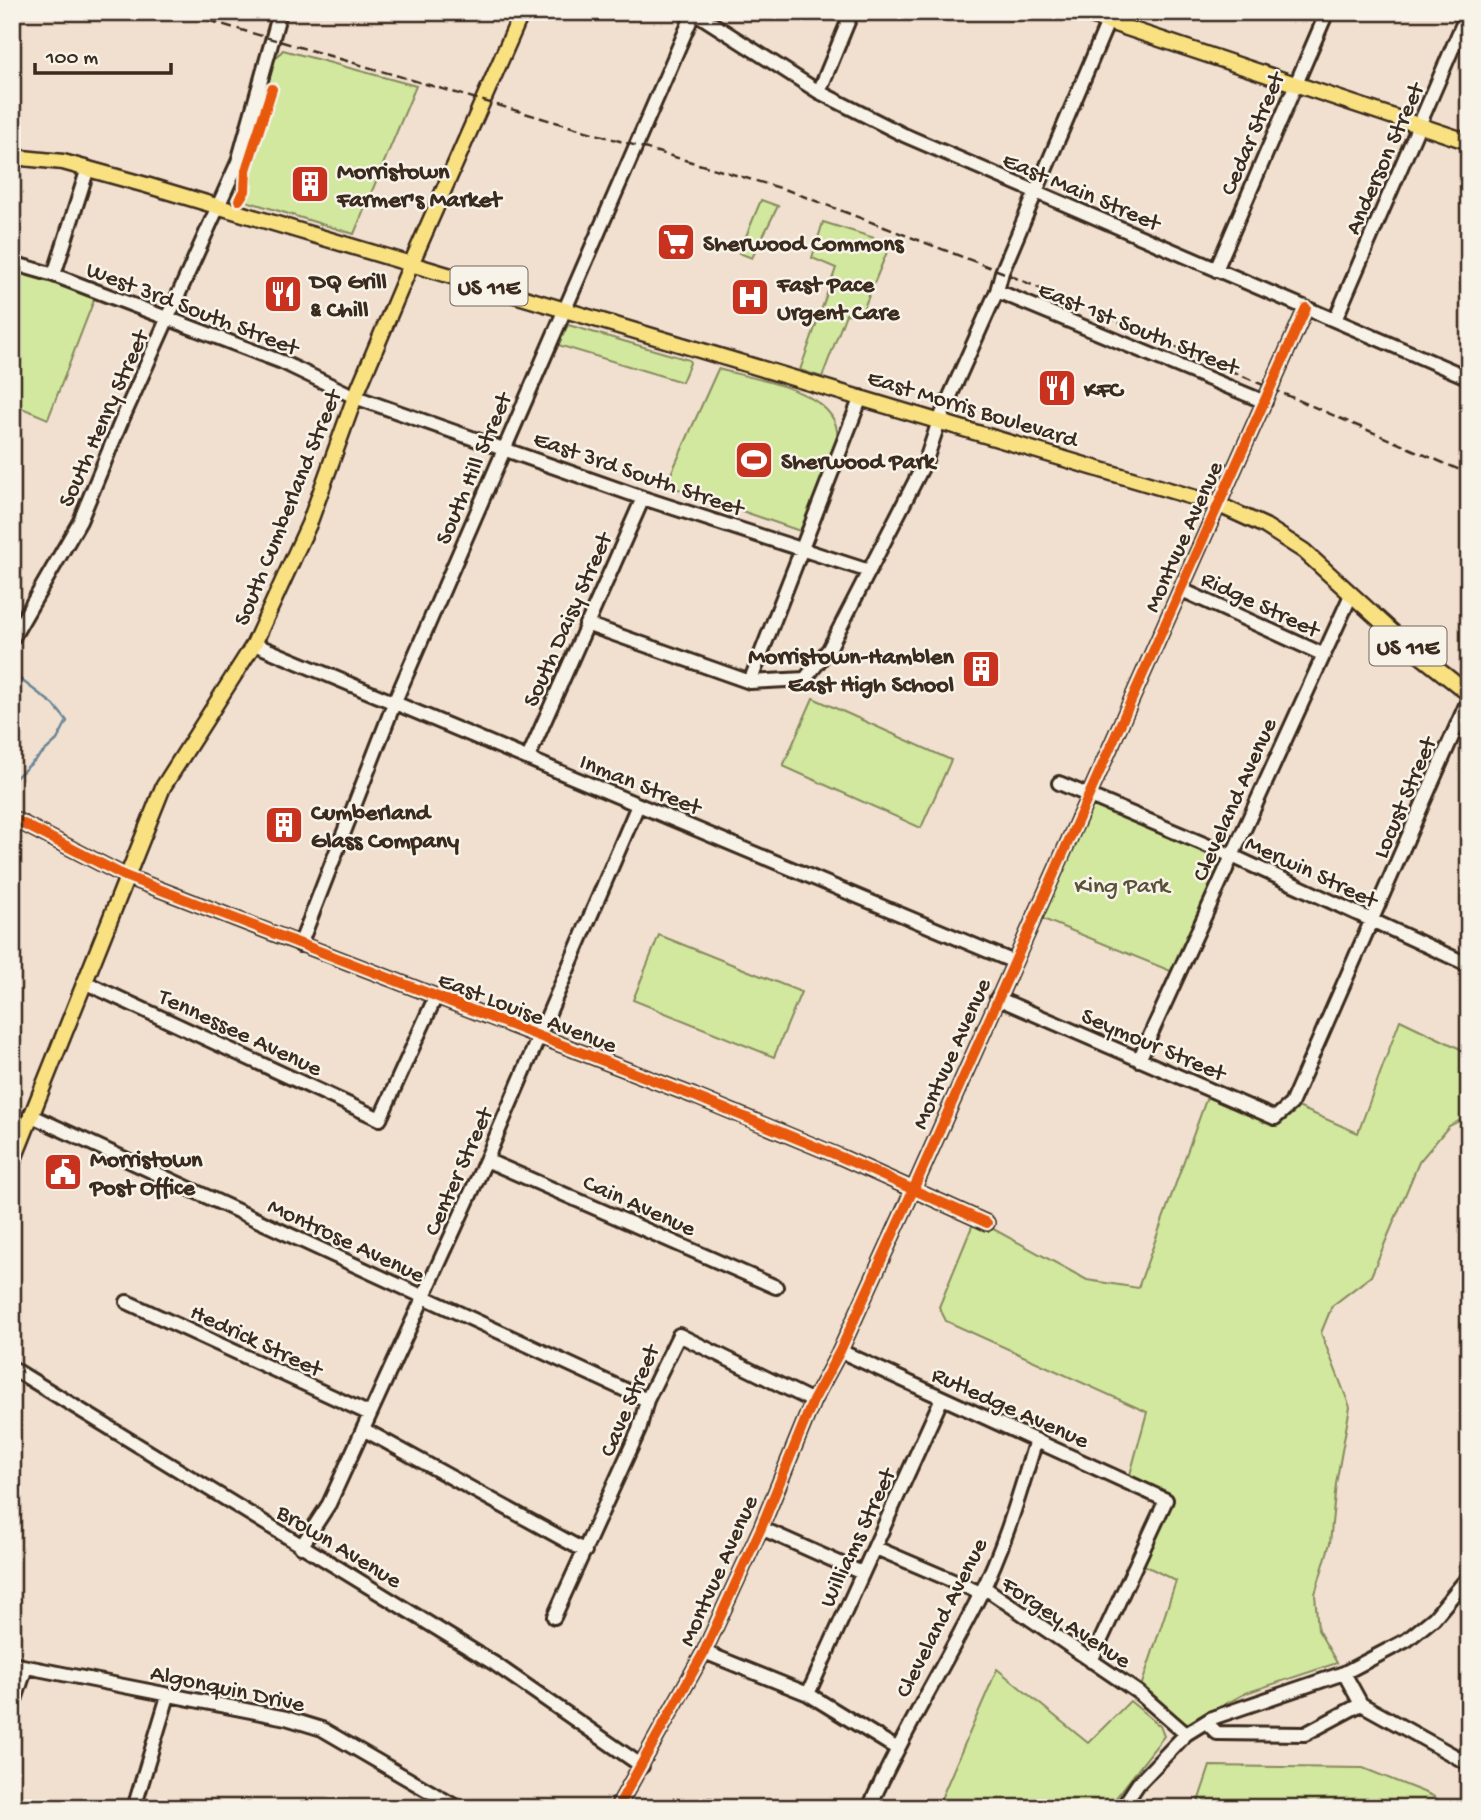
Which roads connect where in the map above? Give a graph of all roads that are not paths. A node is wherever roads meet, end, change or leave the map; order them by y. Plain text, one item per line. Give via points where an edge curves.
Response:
1 (280, 12) edge
2 (522, 12) edge
3 (694, 12) edge
4 (852, 12) edge
5 (1079, 12) edge
6 (1326, 12) edge
7 (1468, 12) edge
8 (1110, 17) edge
9 (1295, 83) junction
10 (819, 92) junction
11 (1422, 125) junction
12 (1469, 142) edge
13 (12, 157) edge
14 (88, 168) junction
15 (1035, 193) junction
16 (218, 207) junction
17 (412, 262) junction
18 (12, 263) edge
19 (1216, 270) junction
20 (54, 275) junction
21 (997, 291) junction
22 (1306, 308) junction
23 (565, 310) junction
24 (1335, 320) junction
25 (168, 321) junction
26 (1469, 378) edge
27 (355, 397) junction
28 (861, 397) junction
29 (1265, 402) junction
30 (939, 421) junction
31 (504, 447) junction
32 (643, 498) junction
33 (1219, 505) junction
34 (801, 548) junction
35 (869, 571) junction
36 (1182, 590) junction
37 (1351, 595) junction
38 (586, 624) junction
39 (12, 639) edge
40 (254, 644) junction
41 (1322, 654) junction
42 (750, 682) junction
43 (1469, 696) edge
44 (395, 701) junction
45 (528, 758) junction
46 (1059, 783) dead end
47 (1087, 794) junction
48 (638, 805) junction
49 (12, 818) edge
50 (1230, 855) junction
51 (125, 876) junction
52 (1373, 922) junction
53 (300, 945) junction
54 (1012, 961) junction
55 (1469, 965) edge
56 (84, 982) junction
57 (435, 998) junction
58 (997, 998) junction
59 (537, 1037) junction
60 (1139, 1060) junction
61 (1292, 1104) joint
62 (30, 1115) junction
63 (486, 1160) junction
64 (12, 1164) edge
65 (914, 1188) junction
66 (988, 1223) dead end
67 (776, 1287) dead end
68 (423, 1298) junction
69 (127, 1301) dead end
70 (839, 1351) junction
71 (12, 1368) edge
72 (942, 1398) junction
73 (647, 1400) junction
74 (813, 1401) junction
75 (369, 1414) junction
76 (363, 1429) junction
77 (1036, 1440) junction
78 (761, 1528) junction
79 (301, 1547) junction
80 (876, 1548) junction
81 (585, 1551) junction
82 (862, 1573) junction
83 (1467, 1581) edge
84 (981, 1593) junction
85 (554, 1617) dead end
86 (704, 1652) junction
87 (1091, 1661) junction
88 (12, 1664) edge
89 (26, 1667) junction
90 (1344, 1673) junction
91 (808, 1694) junction
92 (167, 1696) junction
93 (1361, 1704) junction
94 (12, 1709) edge
95 (1206, 1722) junction
96 (1186, 1734) junction
97 (896, 1748) junction
98 (1469, 1764) edge
99 (642, 1766) junction
100 (134, 1808) edge
101 (458, 1808) edge
102 (617, 1808) edge
103 (869, 1808) edge
104 (1122, 1808) edge

1 - 16 street, South Henry Street via 241,153
2 - 17 main road, South Cumberland Street
3 - 10 street, East Main Street
3 - 23 street, South Hill Street
4 - 10 street
5 - 8 main road
6 - 9 street, Cedar Street
7 - 11 street, Anderson Street
8 - 9 main road
8 - 15 street
9 - 11 main road
9 - 19 street, Cedar Street
10 - 15 street, East Main Street
11 - 12 main road
11 - 24 street, Anderson Street
13 - 14 main road, US 11E
14 - 16 main road, US 11E
14 - 20 street
15 - 19 street, East Main Street
15 - 21 street
16 - 17 main road, US 11E
16 - 25 street, South Henry Street
17 - 23 main road, East Morris Boulevard / US 11E
17 - 27 main road, South Cumberland Street
18 - 20 street, West 3rd South Street
19 - 22 street, East Main Street
20 - 25 street, West 3rd South Street
21 - 29 street, East 1st South Street
21 - 30 street
22 - 24 street, East Main Street
22 - 29 street, Montvue Avenue
23 - 28 main road, East Morris Boulevard / US 11E
23 - 31 street, South Hill Street
24 - 26 street, East Main Street
25 - 27 street, West 3rd South Street via 282,362
25 - 39 street, South Henry Street via 80,521
27 - 31 street, East 3rd South Street
27 - 40 main road, South Cumberland Street via 309,524
28 - 30 main road, East Morris Boulevard / US 11E
28 - 34 street
29 - 33 street, Montvue Avenue
30 - 33 main road, East Morris Boulevard / US 11E
30 - 35 street via 926,460
31 - 32 street, East 3rd South Street
31 - 44 street, South Hill Street
32 - 34 street, East 3rd South Street
32 - 38 street, South Daisy Street
33 - 36 street, Montvue Avenue
33 - 37 main road, East Morris Boulevard / US 11E via 1304,551
34 - 35 street, East 3rd South Street
34 - 42 street
35 - 42 street via 823,657 805,679
36 - 41 street, Ridge Street
36 - 47 street, Montvue Avenue
37 - 41 street, Cleveland Avenue
37 - 43 main road, East Morris Boulevard / US 11E
38 - 42 street
38 - 45 street, South Daisy Street
40 - 44 street, Inman Street
40 - 51 main road, South Cumberland Street via 163,787
41 - 50 street, Cleveland Avenue
43 - 52 street, Locust Street
44 - 45 street, Inman Street
44 - 53 street, South Hill Street
45 - 48 street, Inman Street
46 - 47 street, Merwin Street
47 - 50 street, Merwin Street
47 - 54 street, Montvue Avenue
48 - 54 street, Inman Street
48 - 59 street, Center Street
49 - 51 street, East Louise Avenue
50 - 52 street, Merwin Street
50 - 60 street, Cleveland Avenue
51 - 53 street, East Louise Avenue
51 - 56 main road, South Cumberland Street
52 - 55 street, Merwin Street
52 - 61 street, Locust Street
53 - 57 street, East Louise Avenue
54 - 58 street, Montvue Avenue
56 - 57 street, Tennessee Avenue via 380,1119
56 - 62 main road, South Cumberland Street
57 - 59 street, East Louise Avenue
58 - 60 street, Seymour Street
58 - 65 street, Montvue Avenue
59 - 63 street, Center Street
59 - 65 street, East Louise Avenue via 704,1100
60 - 61 street, Seymour Street via 1275,1118
62 - 64 main road, South Cumberland Street
62 - 68 street, Montrose Avenue
63 - 67 street, Cain Avenue
63 - 68 street, Center Street
65 - 66 street, East Louise Avenue
65 - 70 street, Montvue Avenue
68 - 73 street, Montrose Avenue
68 - 75 street, Center Street
69 - 75 street, Hedrick Street
70 - 72 street, Rutledge Avenue
70 - 74 street, Montvue Avenue
71 - 79 street, Brown Avenue
72 - 77 street, Rutledge Avenue
72 - 80 street, Williams Street
73 - 74 street, Cave Street via 679,1335
73 - 81 street, Cave Street via 639,1430
74 - 78 street, Montvue Avenue
75 - 76 street, Center Street
76 - 79 street, Center Street via 330,1504
76 - 81 street
77 - 84 street, Cleveland Avenue via 1013,1515
77 - 87 street, Rutledge Avenue via 1166,1500
78 - 82 street
78 - 86 street, Montvue Avenue
79 - 99 street, Brown Avenue via 495,1664
80 - 82 street, Williams Street
80 - 84 street, Forgey Avenue
81 - 85 street, Cave Street
82 - 91 street, Williams Street
83 - 90 street via 1407,1640
84 - 87 street, Forgey Avenue via 988,1590
84 - 97 street, Cleveland Avenue
86 - 91 street
86 - 99 street, Montvue Avenue
87 - 96 street, Forgey Avenue via 1139,1693
88 - 89 street, Algonquin Drive
89 - 92 street, Algonquin Drive
89 - 94 street
90 - 93 street
90 - 95 street
91 - 97 street
92 - 100 street
92 - 101 street, Algonquin Drive via 322,1729
93 - 95 street via 1304,1734 1217,1733
93 - 98 street
95 - 96 street
96 - 104 street via 1138,1784
97 - 103 street, Cleveland Avenue
99 - 102 street, Montvue Avenue

